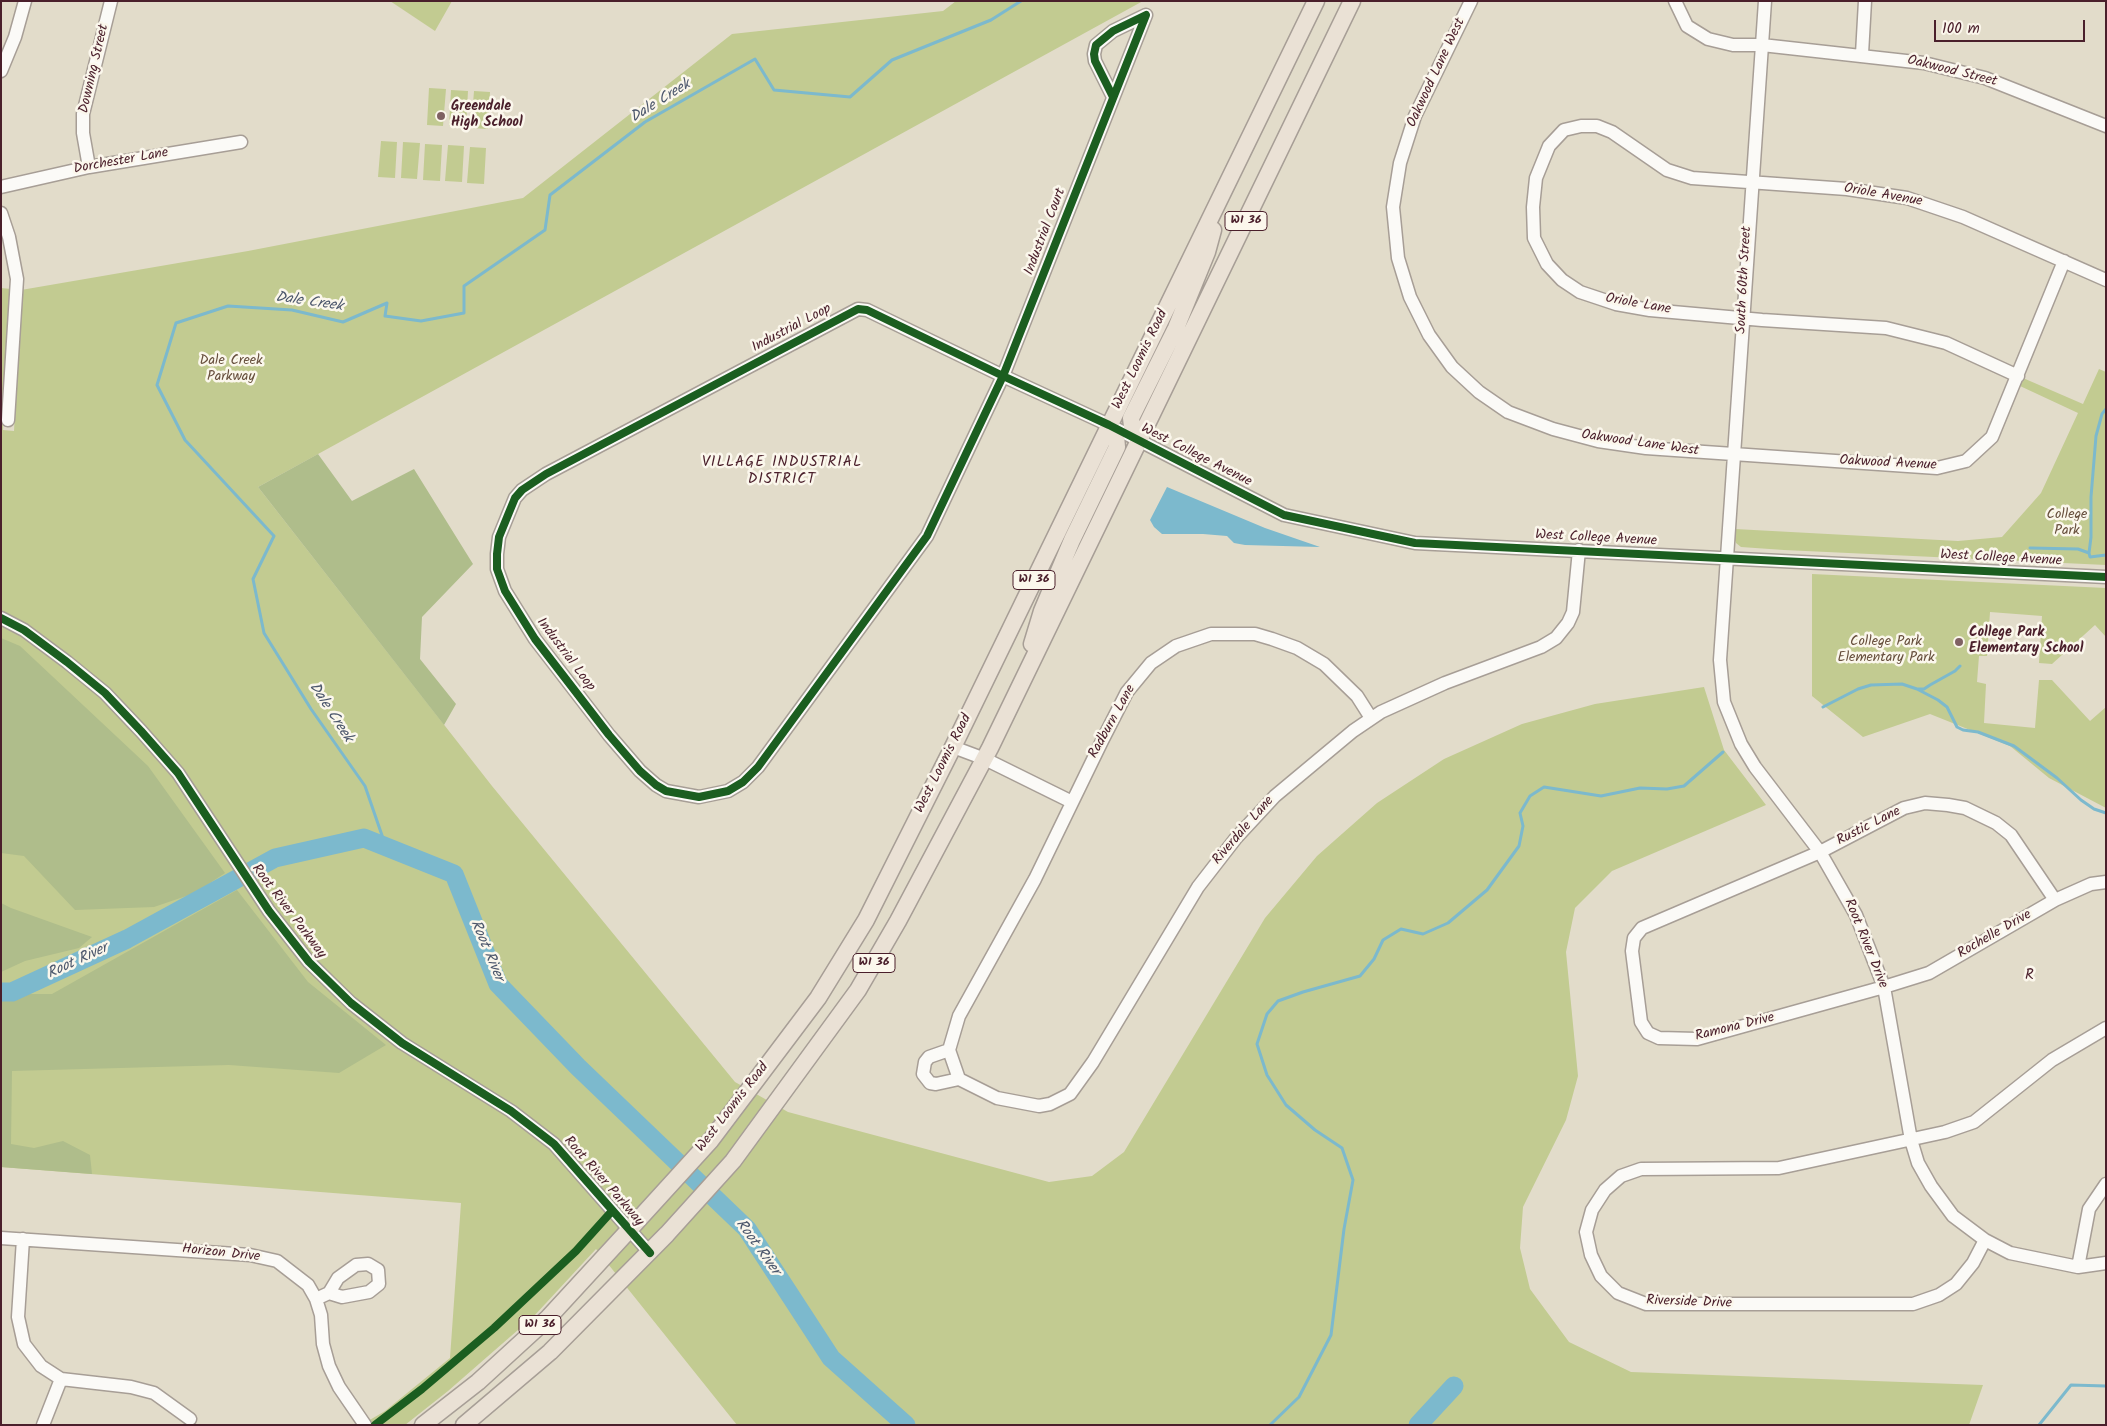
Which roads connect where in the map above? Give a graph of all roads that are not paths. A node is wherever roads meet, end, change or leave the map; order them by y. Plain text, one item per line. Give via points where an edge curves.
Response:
1 (25, 1) edge
2 (112, 1) edge
3 (1316, 1) edge
4 (1352, 1) edge
5 (1471, 1) edge
6 (1675, 1) edge
7 (1765, 1) edge
8 (1865, 1) edge
9 (1762, 45) junction
10 (1862, 54) junction
11 (1, 71) edge
12 (1113, 97) junction
13 (2106, 126) edge
14 (241, 142) dead end
15 (89, 167) junction
16 (1751, 183) junction
17 (1, 187) edge
18 (1222, 194) junction
19 (1, 214) edge
20 (2064, 261) junction
21 (2106, 280) edge
22 (1743, 317) junction
23 (1003, 376) junction
24 (2018, 376) junction
25 (8, 420) dead end
26 (1109, 426) junction
27 (1140, 441) junction
28 (1734, 455) junction
29 (1578, 550) junction
30 (1727, 558) junction
31 (2106, 577) edge
32 (1, 618) edge
33 (1016, 694) junction
34 (1371, 718) junction
35 (953, 747) junction
36 (984, 759) junction
37 (1072, 802) junction
38 (1820, 852) junction
39 (2106, 882) edge
40 (2055, 900) junction
41 (1884, 987) junction
42 (2106, 1028) edge
43 (949, 1050) junction
44 (959, 1079) junction
45 (1911, 1140) junction
46 (2106, 1184) edge
47 (629, 1230) junction
48 (1, 1238) edge
49 (23, 1239) junction
50 (1985, 1240) junction
51 (650, 1254) junction
52 (2106, 1264) edge
53 (2078, 1267) junction
54 (329, 1293) dead end
55 (316, 1299) junction
56 (61, 1379) junction
57 (190, 1419) dead end
58 (43, 1425) edge
59 (365, 1425) edge
60 (423, 1425) edge
61 (464, 1425) edge

1 - 11 street
2 - 15 street, Downing Street via 83,114
3 - 18 main road, West Loomis Road / WI 36
4 - 27 main road, WI 36
5 - 28 street, Oakwood Lane West via 1415,116 1400,162 1393,208 1398,258 1410,297 1429,335 1452,367 1479,392 1508,412 1598,441
6 - 9 street via 1687,26 1708,39 1733,45
7 - 9 street, South 60th Street
8 - 10 street
9 - 10 street, Oakwood Street
9 - 16 street, South 60th Street
10 - 13 street, Oakwood Street via 1924,62 1985,78
12 - 12 street, Industrial Court via 1128,58 1146,15 1113,30 1096,45 1095,61
12 - 23 street, Industrial Court
14 - 15 street, Dorchester Lane
15 - 17 street, Dorchester Lane
16 - 20 street, Oriole Avenue via 1847,189 1907,198 1963,217
16 - 22 street, South 60th Street
16 - 22 street, Oriole Lane via 1692,178 1667,170 1612,132 1597,126 1581,126 1564,130 1549,146 1536,178 1533,207 1534,238 1547,264 1580,292 1616,304 1642,308
18 - 26 main road, West Loomis Road / WI 36
18 - 27 main road via 1197,278 1132,418 1132,426
19 - 25 street via 17,279
20 - 21 street, Oriole Avenue
20 - 24 street, Oakwood Avenue
22 - 24 street, Oriole Lane via 1886,328 1946,343
22 - 28 street, South 60th Street
23 - 23 street, Industrial Loop via 868,310 848,313 628,429 522,490 515,498 499,537 497,569 505,591 536,639 640,772 666,791 688,796 728,791 758,768 927,536
23 - 26 street, Industrial Loop
24 - 28 street, Oakwood Avenue via 1992,437 1966,461 1937,468
26 - 27 street, West College Avenue
26 - 33 main road via 1116,436 1117,447 1042,612
26 - 35 main road, West Loomis Road / WI 36
27 - 29 street, West College Avenue via 1284,514 1415,543
27 - 33 main road, WI 36
28 - 30 street, South 60th Street
29 - 30 street, West College Avenue
29 - 34 street, Riverdale Lane via 1573,612 1556,638 1541,647 1445,683
30 - 31 street, West College Avenue
30 - 38 street, Root River Drive via 1720,660 1728,715 1755,766
32 - 47 street, Root River Parkway via 24,630 105,693 178,773 269,911 308,962 351,1003 402,1042 511,1111 554,1144
33 - 36 main road, WI 36
34 - 37 street, Radburn Lane via 1357,696 1324,664 1297,648 1255,634 1211,634 1176,646 1151,663 1127,692
34 - 44 street, Riverdale Lane via 1275,796 1226,851 1180,915 1094,1062 1070,1094 1050,1104 1028,1105 997,1098
35 - 36 street
35 - 47 main road, West Loomis Road / WI 36 via 866,920 818,998 714,1135
36 - 37 street
36 - 51 main road, WI 36 via 858,990 740,1152
37 - 43 street, Radburn Lane via 1035,879 959,1016
38 - 40 street, Rustic Lane via 1904,808 1925,803 1948,804 1980,814 2011,835
38 - 41 street, Root River Drive via 1856,915
38 - 41 street, Ramona Drive via 1642,928 1634,938 1632,951 1641,1022 1648,1033 1659,1038 1697,1039
39 - 40 street, Rochelle Drive via 2092,884
40 - 41 street, Rochelle Drive via 1928,973
41 - 45 street, Root River Drive
42 - 45 street via 2052,1060 1974,1122
43 - 44 street
43 - 44 street via 929,1058 923,1074 930,1083 936,1084
45 - 50 street, Root River Drive via 1918,1163 1953,1216
45 - 50 street, Riverside Drive via 1779,1168 1640,1169 1620,1176 1605,1190 1592,1210 1586,1232 1591,1255 1601,1276 1618,1293 1646,1304 1913,1304 1939,1295 1956,1284 1973,1263
46 - 53 street via 2089,1209
47 - 51 street, Root River Parkway
47 - 60 main road, West Loomis Road / WI 36 via 548,1318 478,1382
48 - 49 street, Horizon Drive
49 - 55 street, Horizon Drive via 250,1255 277,1261 308,1285
49 - 56 street via 18,1317 24,1344 41,1366
50 - 53 street, Root River Drive via 2010,1254
51 - 61 main road, WI 36 via 550,1352
52 - 53 street, Root River Drive
54 - 55 street
55 - 59 street, Horizon Drive via 329,1366
56 - 57 street via 131,1387 154,1394
56 - 58 street

